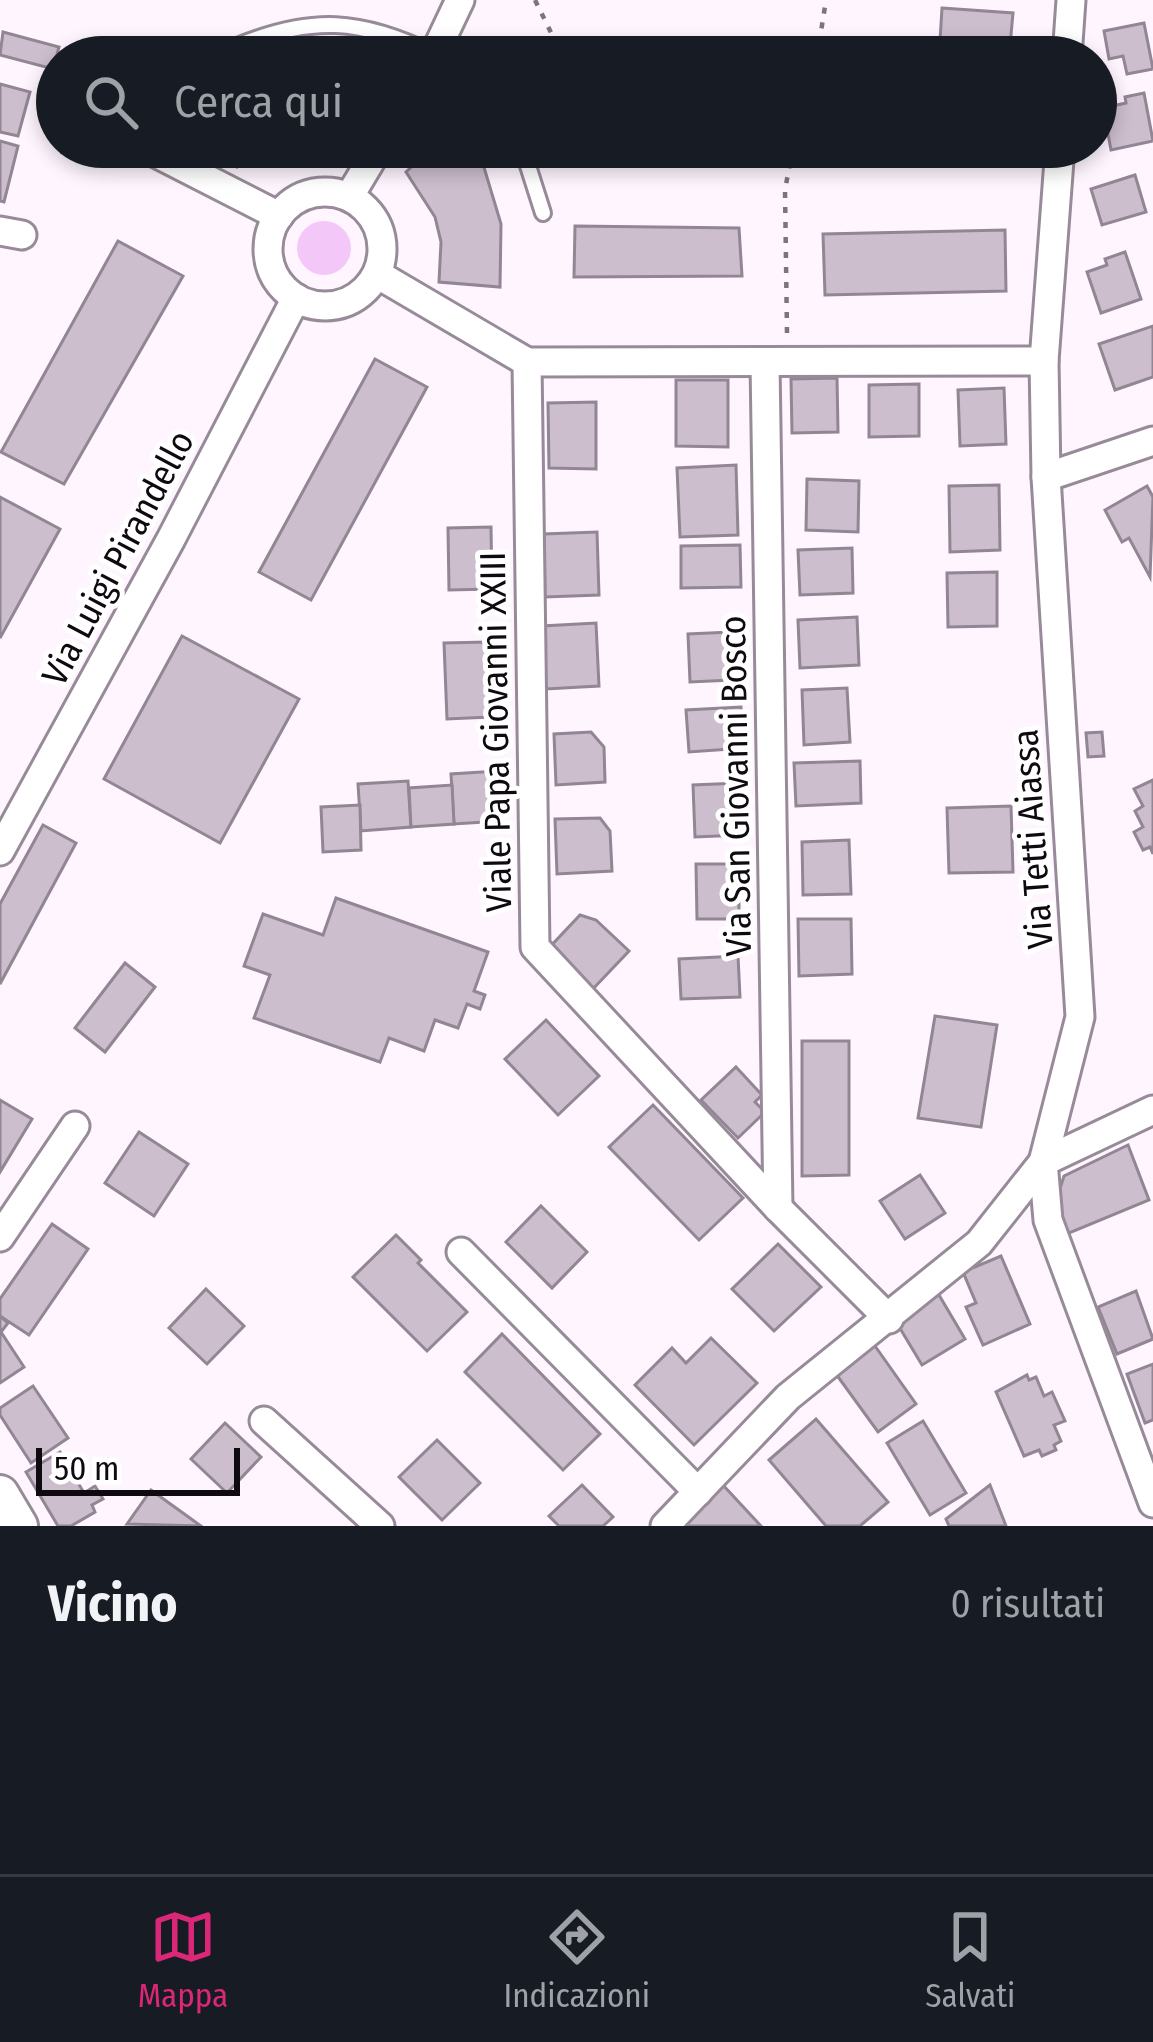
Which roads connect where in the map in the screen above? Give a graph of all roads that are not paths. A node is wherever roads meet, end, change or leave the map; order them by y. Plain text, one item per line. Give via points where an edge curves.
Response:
1 (460, 0) edge
2 (1071, 0) edge
3 (267, 36) edge
4 (390, 36) edge
5 (444, 36) edge
6 (1068, 36) edge
7 (185, 168) edge
8 (366, 168) edge
9 (529, 168) edge
10 (1059, 168) edge
11 (349, 197) junction
12 (543, 213) dead end
13 (279, 216) junction
14 (377, 274) junction
15 (296, 298) junction
16 (1045, 361) junction
17 (527, 362) junction
18 (777, 363) junction
19 (1153, 441) edge
20 (1046, 477) junction
21 (0, 851) edge
22 (1153, 1110) edge
23 (75, 1126) dead end
24 (1043, 1162) junction
25 (778, 1208) junction
26 (0, 1237) edge
27 (460, 1252) dead end
28 (889, 1319) junction
29 (264, 1421) dead end
30 (698, 1492) junction
31 (0, 1494) edge
32 (1153, 1503) edge
33 (19, 1526) edge
34 (380, 1526) edge
35 (665, 1526) edge

1 - 5 street
2 - 6 street
3 - 4 lane via 304,23
7 - 13 street
8 - 11 street
9 - 12 lane
10 - 16 street, Via Tetti Aiassa
11 - 13 street via 310,194
11 - 14 street via 376,221
13 - 15 street via 268,252 281,286
14 - 15 street via 351,301 314,306
14 - 17 street
15 - 21 street, Via Luigi Pirandello
16 - 18 street
16 - 20 street, Via Tetti Aiassa
17 - 18 street
17 - 25 street, Viale Papa Giovanni XXIII via 535,947
18 - 25 street, Via San Giovanni Bosco
19 - 20 street
20 - 24 street, Via Tetti Aiassa via 1080,1017
22 - 24 street
23 - 26 street
24 - 28 street via 979,1243
24 - 32 street, Via Tetti Aiassa via 1048,1220
25 - 28 street, Viale Papa Giovanni XXIII
27 - 30 street
28 - 30 street via 788,1397
29 - 34 street
30 - 35 street
31 - 33 street

